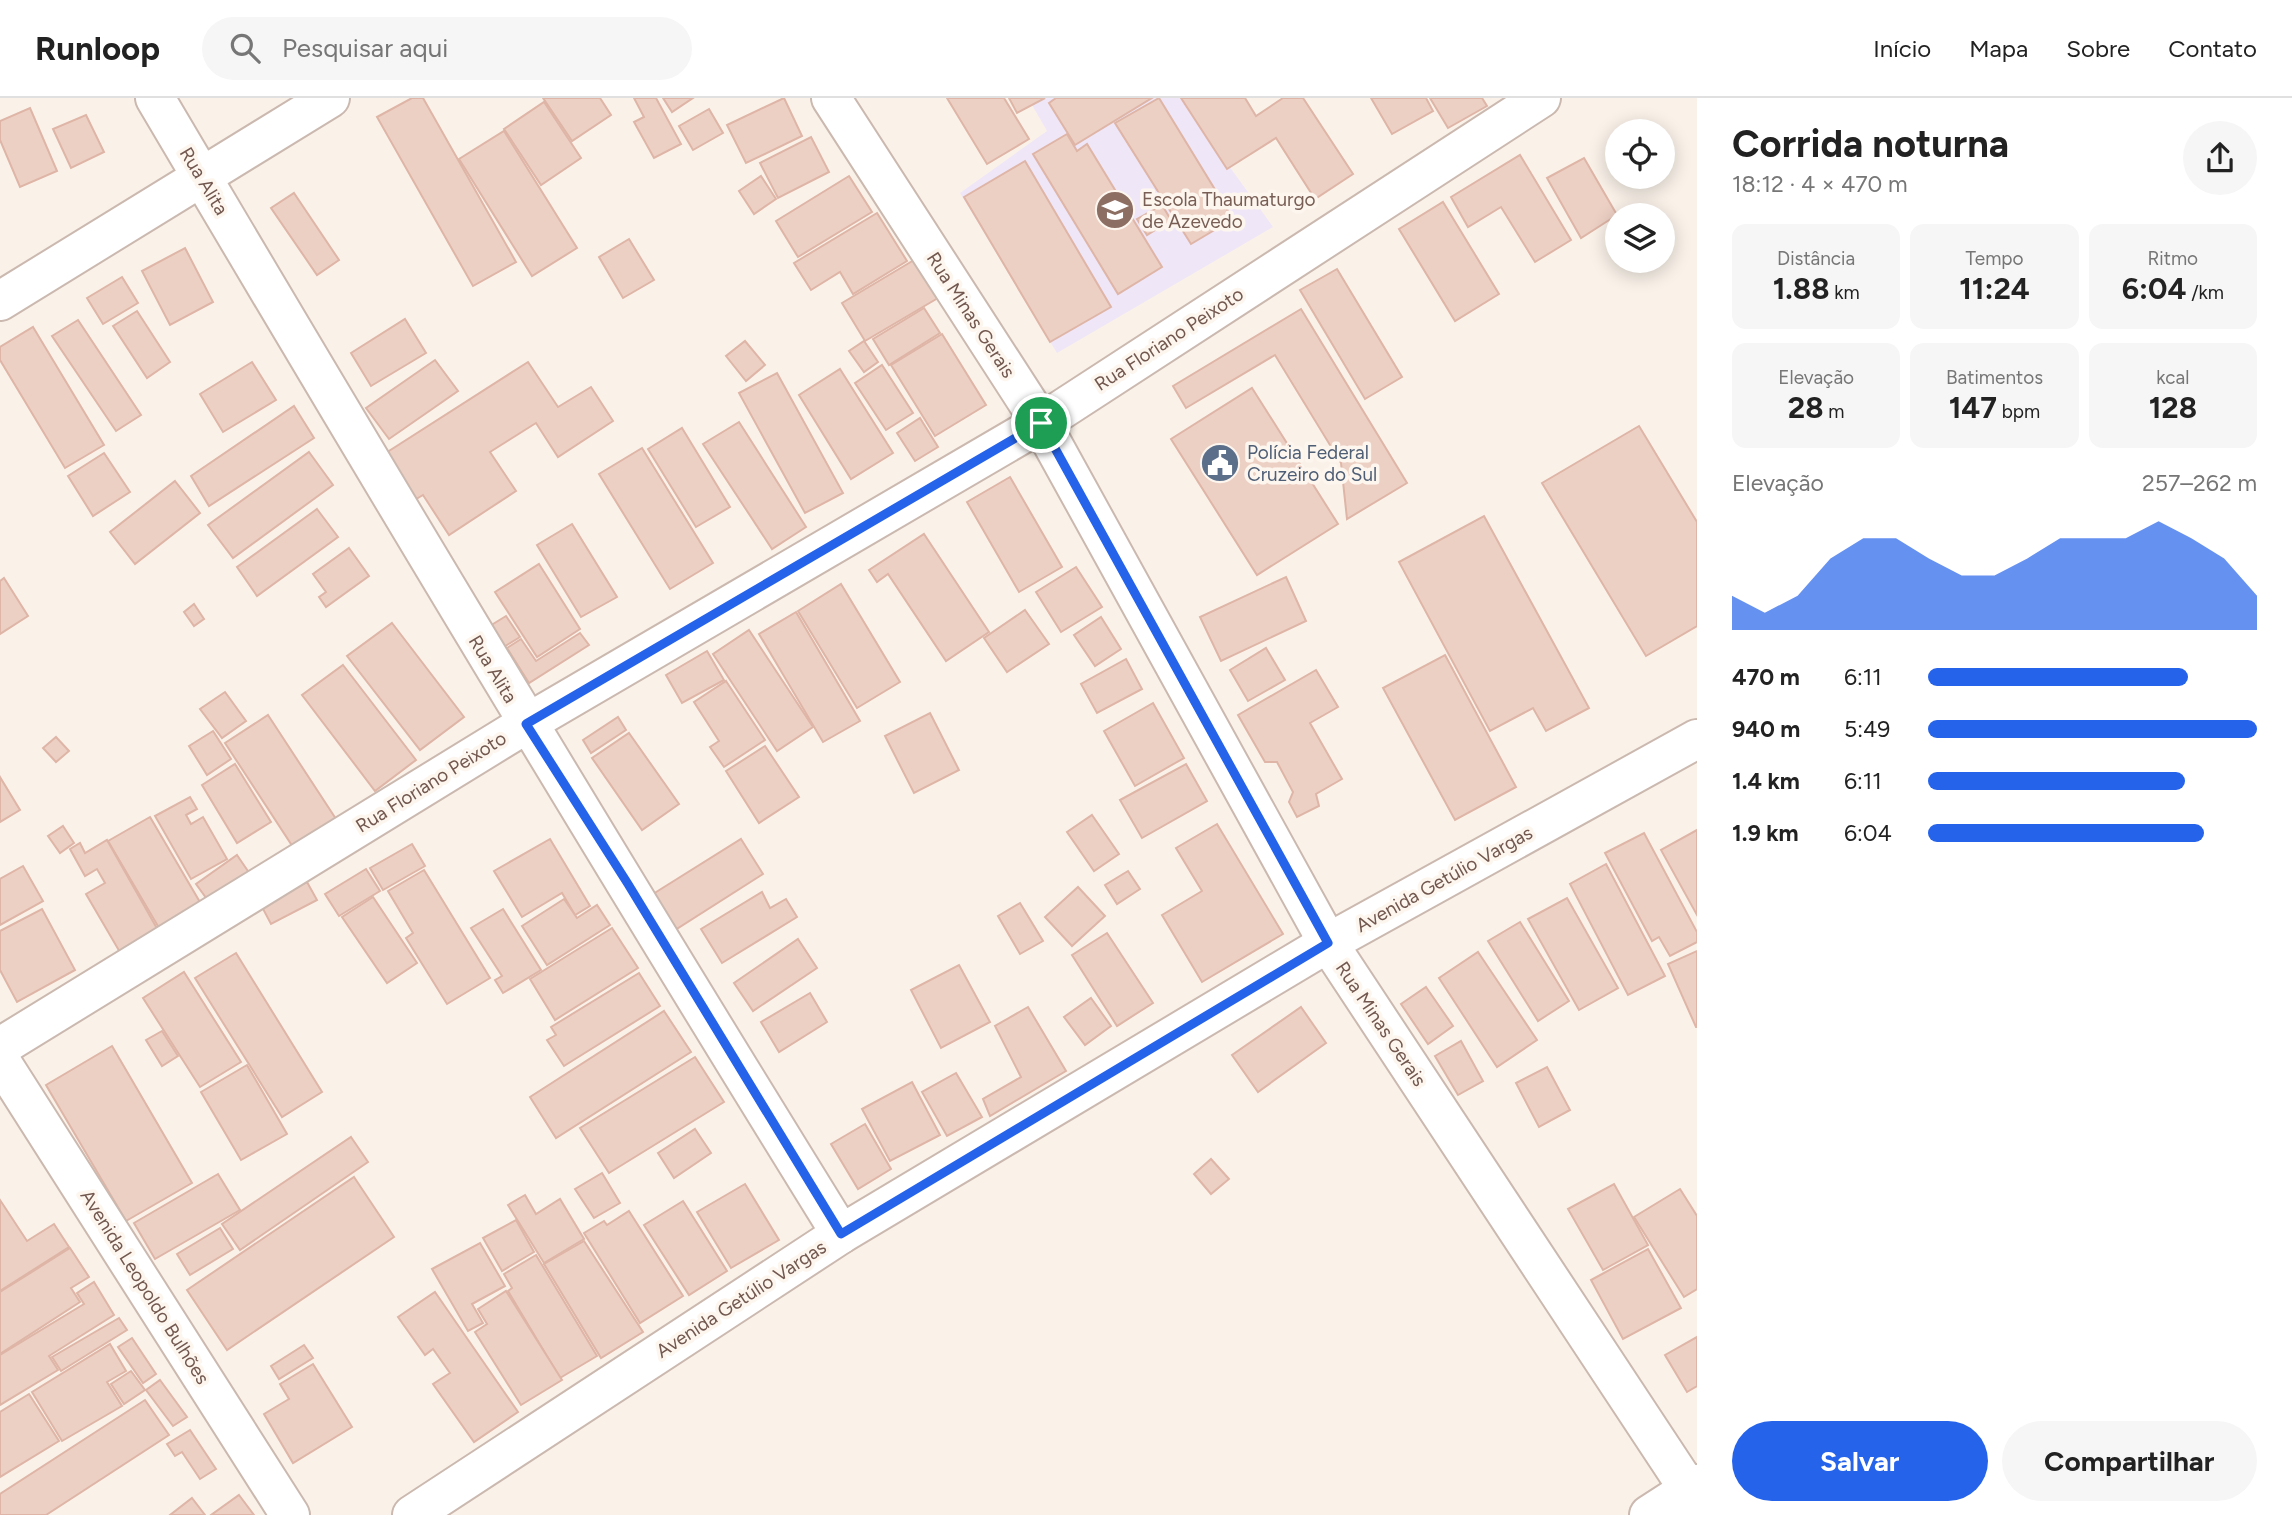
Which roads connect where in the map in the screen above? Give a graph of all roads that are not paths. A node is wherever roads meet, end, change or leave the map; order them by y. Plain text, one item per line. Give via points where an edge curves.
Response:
1 (155, 98) edge
2 (330, 98) edge
3 (831, 98) edge
4 (1541, 98) edge
5 (201, 176) junction
6 (0, 301) edge
7 (1041, 423) junction
8 (526, 724) junction
9 (1697, 739) edge
10 (1328, 943) junction
11 (0, 1048) edge
12 (0, 1060) edge
13 (841, 1234) junction
14 (1694, 1492) edge
15 (290, 1515) edge
16 (412, 1515) edge
17 (1649, 1515) edge

1 - 5 street, Rua Alita
2 - 5 street
3 - 7 street, Rua Minas Gerais
4 - 7 street, Rua Floriano Peixoto
5 - 6 street
5 - 8 street, Rua Alita
7 - 8 street, Rua Floriano Peixoto
7 - 10 street, Rua Minas Gerais
8 - 11 street, Rua Floriano Peixoto
8 - 13 street, Rua Alita
9 - 10 street, Avenida Getúlio Vargas
10 - 13 street, Avenida Getúlio Vargas
10 - 14 street, Rua Minas Gerais
12 - 15 street, Avenida Leopoldo Bulhões
13 - 16 street, Avenida Getúlio Vargas
14 - 17 street

